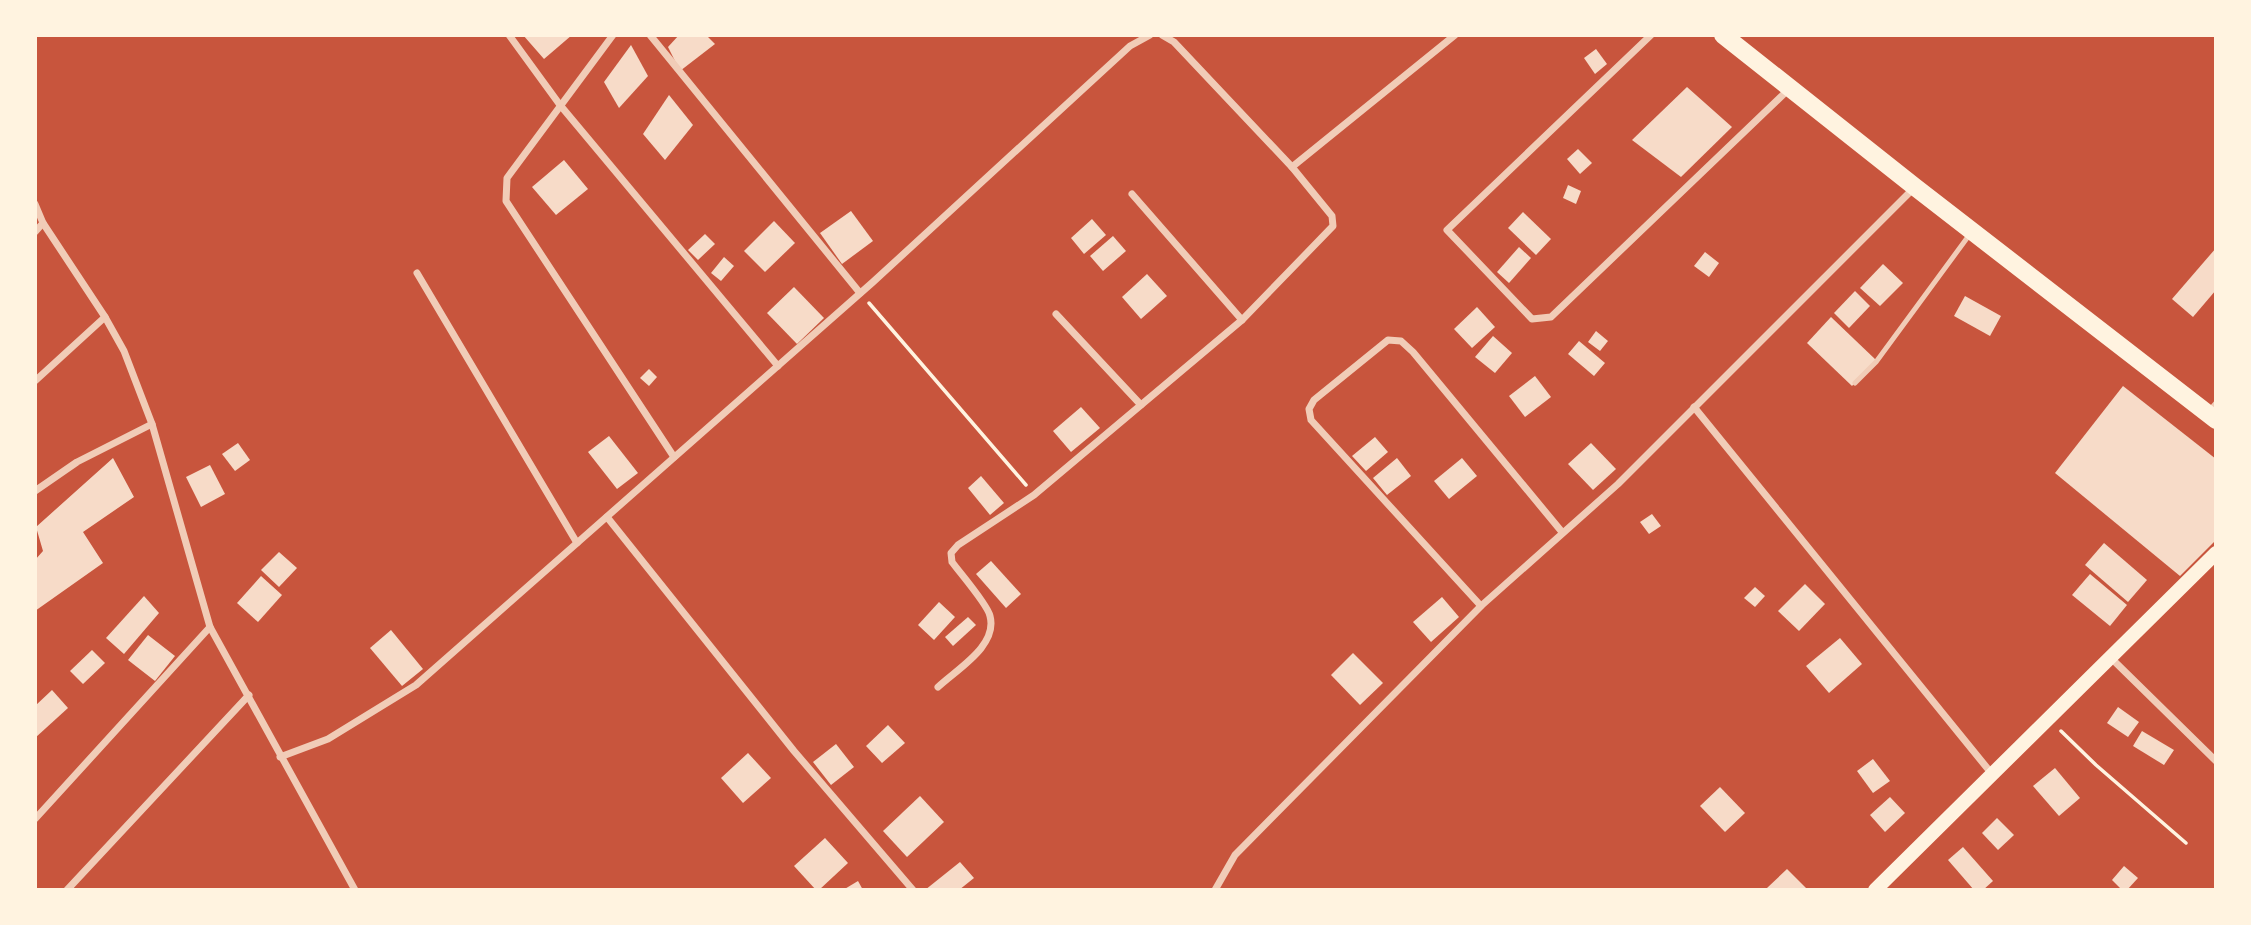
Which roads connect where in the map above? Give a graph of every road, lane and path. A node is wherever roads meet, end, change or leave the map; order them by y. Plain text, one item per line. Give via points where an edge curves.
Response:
1 (509, 35) edge
2 (613, 35) edge
3 (650, 35) edge
4 (1150, 35) edge
5 (1162, 35) edge
6 (1455, 35) edge
7 (1651, 35) edge
8 (1723, 35) edge
9 (1789, 89) junction
10 (560, 106) junction
11 (1292, 167) junction
12 (1915, 187) junction
13 (1132, 194) dead end
14 (35, 204) edge
15 (43, 223) junction
16 (35, 232) edge
17 (1972, 232) junction
18 (417, 273) dead end
19 (860, 293) junction
20 (1056, 314) dead end
21 (105, 317) junction
22 (1242, 320) junction
23 (778, 366) junction
24 (35, 381) edge
25 (1855, 383) dead end
26 (1141, 405) junction
27 (1695, 407) junction
28 (2213, 412) edge
29 (152, 424) junction
30 (674, 457) junction
31 (35, 491) edge
32 (1034, 495) junction
33 (607, 516) junction
34 (1562, 532) junction
35 (577, 542) junction
36 (2216, 553) edge
37 (1481, 606) junction
38 (210, 627) junction
39 (2111, 658) junction
40 (938, 687) dead end
41 (250, 695) junction
42 (2050, 719) junction
43 (280, 757) junction
44 (2216, 761) edge
45 (1992, 774) junction
46 (35, 819) edge
47 (2186, 843) dead end
48 (67, 890) edge
49 (355, 890) edge
50 (913, 890) edge
51 (1215, 890) edge
52 (1875, 890) edge

1 - 10 street
2 - 10 street
3 - 19 street
4 - 19 street via 1130,46
5 - 11 street via 1174,42
6 - 11 street
7 - 9 street via 1447,230 1532,319 1551,317
8 - 9 main road
9 - 12 main road
10 - 23 street
10 - 30 street via 507,178 506,201
11 - 22 street via 1332,216 1333,226
12 - 17 main road
12 - 27 street
13 - 22 street
14 - 15 street
15 - 16 street
15 - 21 street
17 - 25 lane via 1876,362
17 - 28 main road
18 - 35 street
19 - 23 street
19 - 32 path
20 - 26 street
21 - 24 street
21 - 29 street via 124,351
22 - 26 street
23 - 30 street
26 - 32 street
27 - 34 street
27 - 45 street
29 - 31 street via 77,462
29 - 38 street
30 - 33 street
32 - 40 street via 951,553 952,562 990,614 990,635
33 - 35 street
33 - 50 street via 794,751
34 - 37 street
34 - 37 street via 1401,341 1388,340 1314,400 1309,409 1311,420
35 - 43 street via 416,685 328,739
36 - 39 main road
37 - 51 street via 1235,855
38 - 41 street
38 - 46 street
39 - 42 main road
39 - 44 street
41 - 43 street
41 - 48 street
42 - 45 main road
42 - 47 path
43 - 49 street
45 - 52 main road

